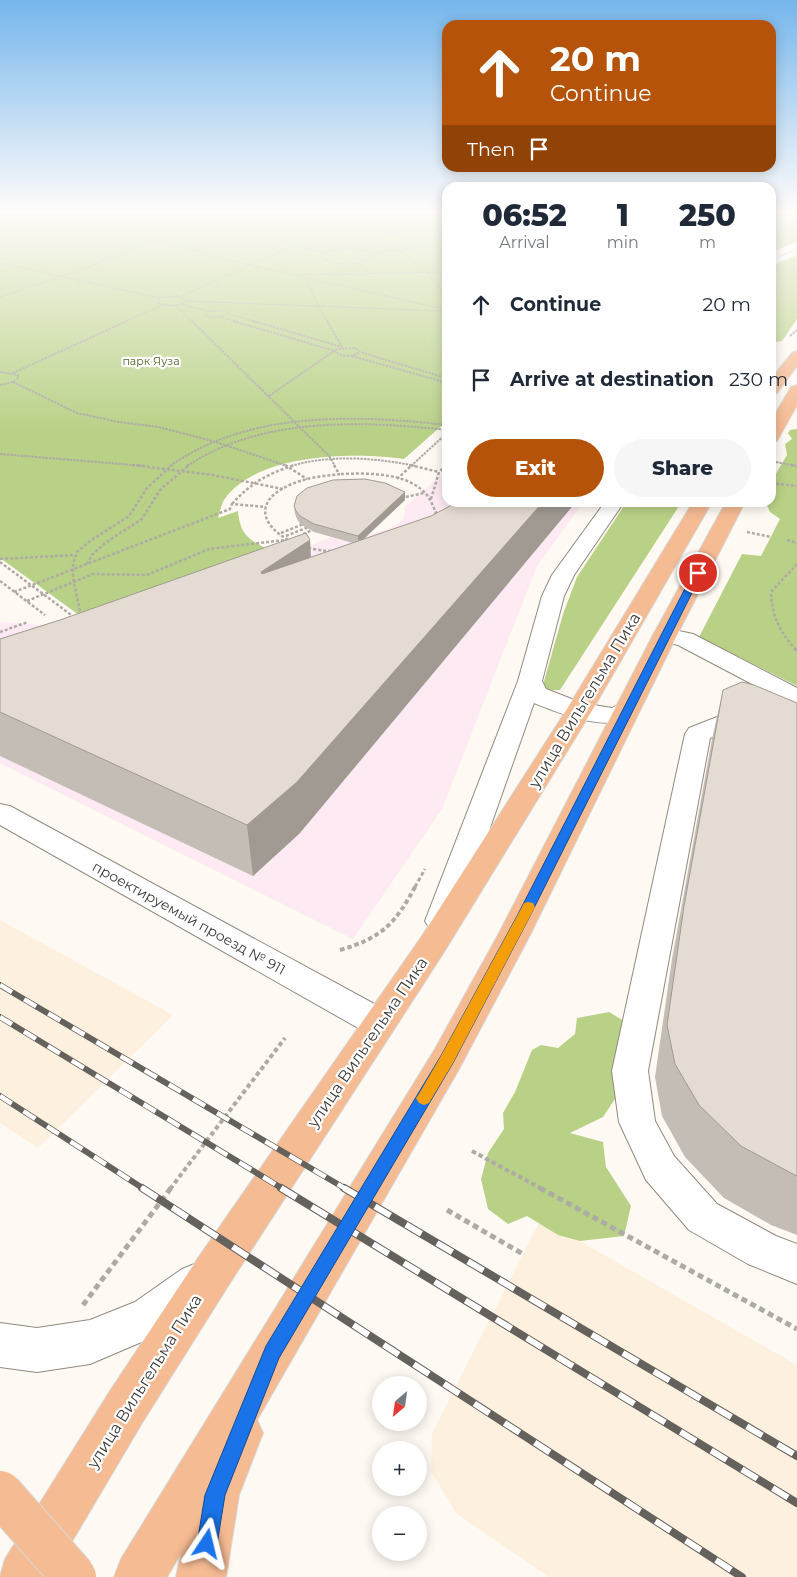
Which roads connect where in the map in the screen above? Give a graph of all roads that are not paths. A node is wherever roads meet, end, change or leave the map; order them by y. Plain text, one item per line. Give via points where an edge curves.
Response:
1 (797, 356) edge
2 (776, 383) edge
3 (797, 390) edge
4 (776, 422) edge
5 (611, 507) edge
6 (700, 507) edge
7 (733, 507) edge
8 (665, 635) junction
9 (530, 680) junction
10 (795, 697) edge
11 (580, 709) junction
12 (627, 709) junction
13 (0, 813) edge
14 (433, 944) junction
15 (379, 1023) junction
16 (797, 1264) edge
17 (213, 1272) junction
18 (0, 1345) edge
19 (272, 1352) junction
20 (0, 1493) edge
21 (50, 1533) junction
22 (14, 1577) edge
23 (23, 1577) edge
24 (74, 1577) edge
25 (139, 1577) edge
26 (201, 1577) edge

1 - 2 main road
3 - 4 main road
5 - 9 street via 563,575 545,622
6 - 11 main road, улица Вильгельма Пика
7 - 8 main road
8 - 10 street via 685,639
8 - 12 main road
9 - 11 street via 535,693 542,698
9 - 14 street
10 - 16 street via 698,734 630,1071 637,1122 660,1168 703,1217 762,1250
11 - 12 street via 614,716
11 - 14 main road, улица Вильгельма Пика
12 - 19 main road via 448,1059
13 - 15 street, проектируемый проезд № 911
14 - 15 main road, улица Вильгельма Пика
15 - 17 main road, улица Вильгельма Пика
17 - 18 street via 150,1317 90,1342 37,1350
17 - 21 main road, улица Вильгельма Пика
19 - 25 main road
19 - 26 main road via 215,1495
20 - 24 main road, bridge
21 - 22 main road
21 - 23 main road, улица Вильгельма Пика

